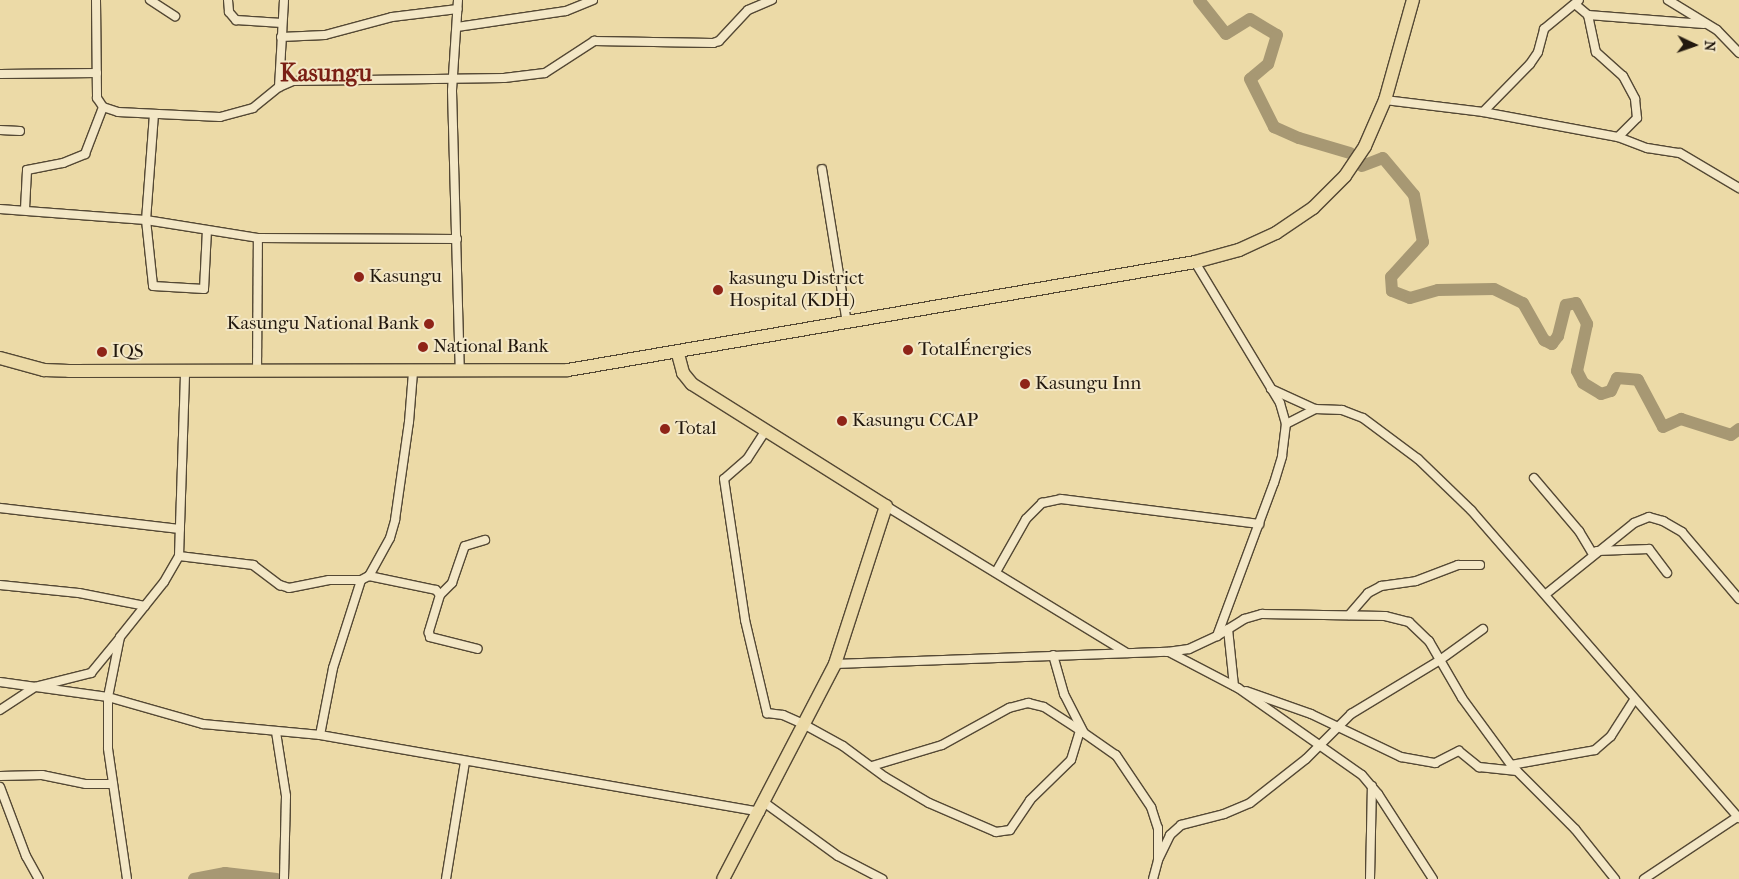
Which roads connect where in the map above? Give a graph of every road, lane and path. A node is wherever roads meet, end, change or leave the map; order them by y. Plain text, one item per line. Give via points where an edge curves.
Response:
1 (96, 0) edge
2 (150, 0) edge
3 (228, 0) edge
4 (284, 0) edge
5 (593, 0) edge
6 (772, 0) edge
7 (1413, 0) edge
8 (1668, 0) edge
9 (1578, 2) edge
10 (458, 4) edge
11 (1588, 15) junction
12 (174, 16) dead end
13 (282, 23) junction
14 (1704, 24) junction
15 (456, 27) junction
16 (281, 36) junction
17 (1739, 53) edge
18 (98, 73) junction
19 (0, 74) edge
20 (453, 78) junction
21 (279, 87) junction
22 (1385, 100) junction
23 (103, 107) junction
24 (1483, 112) junction
25 (154, 114) junction
26 (0, 130) edge
27 (20, 131) dead end
28 (1618, 137) junction
29 (822, 170) dead end
30 (1739, 188) edge
31 (0, 209) edge
32 (24, 209) junction
33 (146, 220) junction
34 (207, 230) junction
35 (258, 238) junction
36 (457, 238) junction
37 (1195, 262) junction
38 (847, 323) junction
39 (678, 354) junction
40 (0, 358) edge
41 (185, 371) junction
42 (256, 371) junction
43 (413, 372) junction
44 (460, 372) junction
45 (1271, 388) junction
46 (1315, 409) junction
47 (1286, 424) junction
48 (766, 430) junction
49 (1534, 478) dead end
50 (886, 506) junction
51 (0, 508) edge
52 (1260, 524) junction
53 (180, 529) junction
54 (485, 540) dead end
55 (1595, 552) junction
56 (179, 556) junction
57 (1480, 565) dead end
58 (996, 572) junction
59 (1667, 573) dead end
60 (369, 576) junction
61 (361, 580) junction
62 (0, 586) edge
63 (1546, 594) junction
64 (440, 595) junction
65 (1739, 599) edge
66 (145, 606) junction
67 (1349, 615) junction
68 (1228, 629) junction
69 (1483, 629) dead end
70 (1217, 636) junction
71 (120, 637) junction
72 (478, 649) dead end
73 (1167, 652) junction
74 (1127, 653) junction
75 (1053, 655) junction
76 (1440, 660) junction
77 (835, 664) junction
78 (0, 682) edge
79 (35, 687) junction
80 (1236, 687) junction
81 (108, 697) junction
82 (1634, 700) junction
83 (0, 710) edge
84 (805, 725) junction
85 (1337, 727) junction
86 (276, 732) junction
87 (1082, 732) junction
88 (320, 735) junction
89 (1320, 745) junction
90 (465, 762) junction
91 (872, 766) junction
92 (1514, 768) junction
93 (0, 776) edge
94 (113, 784) junction
95 (1372, 786) junction
96 (0, 787) edge
97 (762, 808) junction
98 (1738, 817) edge
99 (1158, 860) junction
100 (39, 879) edge
101 (127, 879) edge
102 (284, 879) edge
103 (446, 879) edge
104 (723, 879) edge
105 (882, 879) edge
106 (1153, 879) edge
107 (1370, 879) edge
108 (1433, 879) edge
109 (1616, 879) edge
110 (1644, 879) edge

1 - 18 street
2 - 12 street
3 - 13 street via 229,12 236,20
4 - 13 street
5 - 15 street via 566,11
6 - 20 street via 748,10 719,41 713,43 594,41 545,73 504,78
7 - 22 main road
8 - 14 street
9 - 11 street
9 - 24 street via 1544,29 1530,64
10 - 15 street
10 - 16 street via 325,35
11 - 14 street
11 - 28 street via 1596,52 1623,76 1637,105 1637,118
13 - 16 street
14 - 17 street via 1717,30
15 - 20 street
16 - 21 street
18 - 19 street
18 - 23 street via 98,98
20 - 21 street via 293,81
20 - 36 street
21 - 25 street via 252,108 230,116
22 - 24 street
22 - 37 main road via 1354,163 1313,208 1276,233 1239,250
23 - 25 street via 118,112
23 - 32 street via 85,154 63,163 27,170
24 - 28 street
25 - 33 street
26 - 27 street
28 - 30 street via 1647,148 1680,153
29 - 38 street
31 - 32 street
32 - 33 street
33 - 34 street
33 - 34 street via 150,280 158,288 204,289
34 - 35 street
35 - 36 street
35 - 42 street
36 - 44 street
37 - 38 main road
37 - 45 street
38 - 39 main road
39 - 44 main road via 568,370
39 - 48 main road via 686,380
40 - 41 main road via 58,371
41 - 42 main road
41 - 53 street
42 - 43 main road
43 - 44 main road
43 - 60 street via 395,520 390,538
45 - 46 street
45 - 47 street via 1280,403
46 - 47 street
46 - 63 street via 1352,413 1394,438 1471,510
47 - 52 street via 1282,456
48 - 50 main road
48 - 84 street via 747,459 724,479 725,489 745,620 767,713 783,714
49 - 55 street
50 - 58 street
50 - 77 main road
51 - 53 street
52 - 58 street via 1061,499 1042,503 1026,519
52 - 70 street
53 - 56 street
54 - 64 street via 465,546 452,583
55 - 59 street via 1649,549
55 - 63 street
55 - 65 street via 1639,519 1656,518 1682,532
56 - 61 street via 253,565 289,588 329,580
56 - 66 street
57 - 67 street via 1458,565 1416,581 1381,586 1368,593
58 - 74 street
60 - 61 street
60 - 64 street via 407,582 436,590
61 - 88 street via 333,668
62 - 66 street via 79,593
63 - 82 street
64 - 72 street via 430,637
66 - 71 street
67 - 68 street via 1262,614 1244,619
67 - 76 street via 1391,616 1409,622 1424,634
68 - 70 street
68 - 80 street
69 - 76 street
70 - 73 street via 1189,649
71 - 79 street via 91,673
71 - 81 street
73 - 74 street
73 - 80 street
74 - 75 street
75 - 77 street
75 - 87 street via 1064,694
76 - 85 street via 1362,707
76 - 92 street via 1469,709
77 - 84 main road
78 - 79 street
79 - 81 street
79 - 83 street
80 - 85 street via 1296,708
80 - 89 street
81 - 86 street via 203,724
81 - 94 street via 108,748
82 - 92 street via 1611,736 1595,750
82 - 98 street
84 - 91 street
84 - 97 main road
85 - 89 street
85 - 92 street via 1400,757 1435,763 1459,751 1479,767
86 - 88 street
86 - 102 street via 286,796
87 - 91 street via 1044,707 1028,703 1009,708 942,745
87 - 91 street via 1071,760 1030,800 1022,817 1004,833 965,821 929,803
87 - 99 street via 1116,755 1151,807 1158,828
88 - 90 street
89 - 95 street
89 - 99 street via 1250,803 1181,826 1170,835
90 - 97 street
90 - 103 street
92 - 109 street via 1574,829
93 - 94 street via 42,775 86,784
94 - 101 street
95 - 107 street
95 - 108 street
96 - 100 street via 26,856
97 - 104 main road
97 - 105 street via 838,856
98 - 110 street
99 - 106 street

